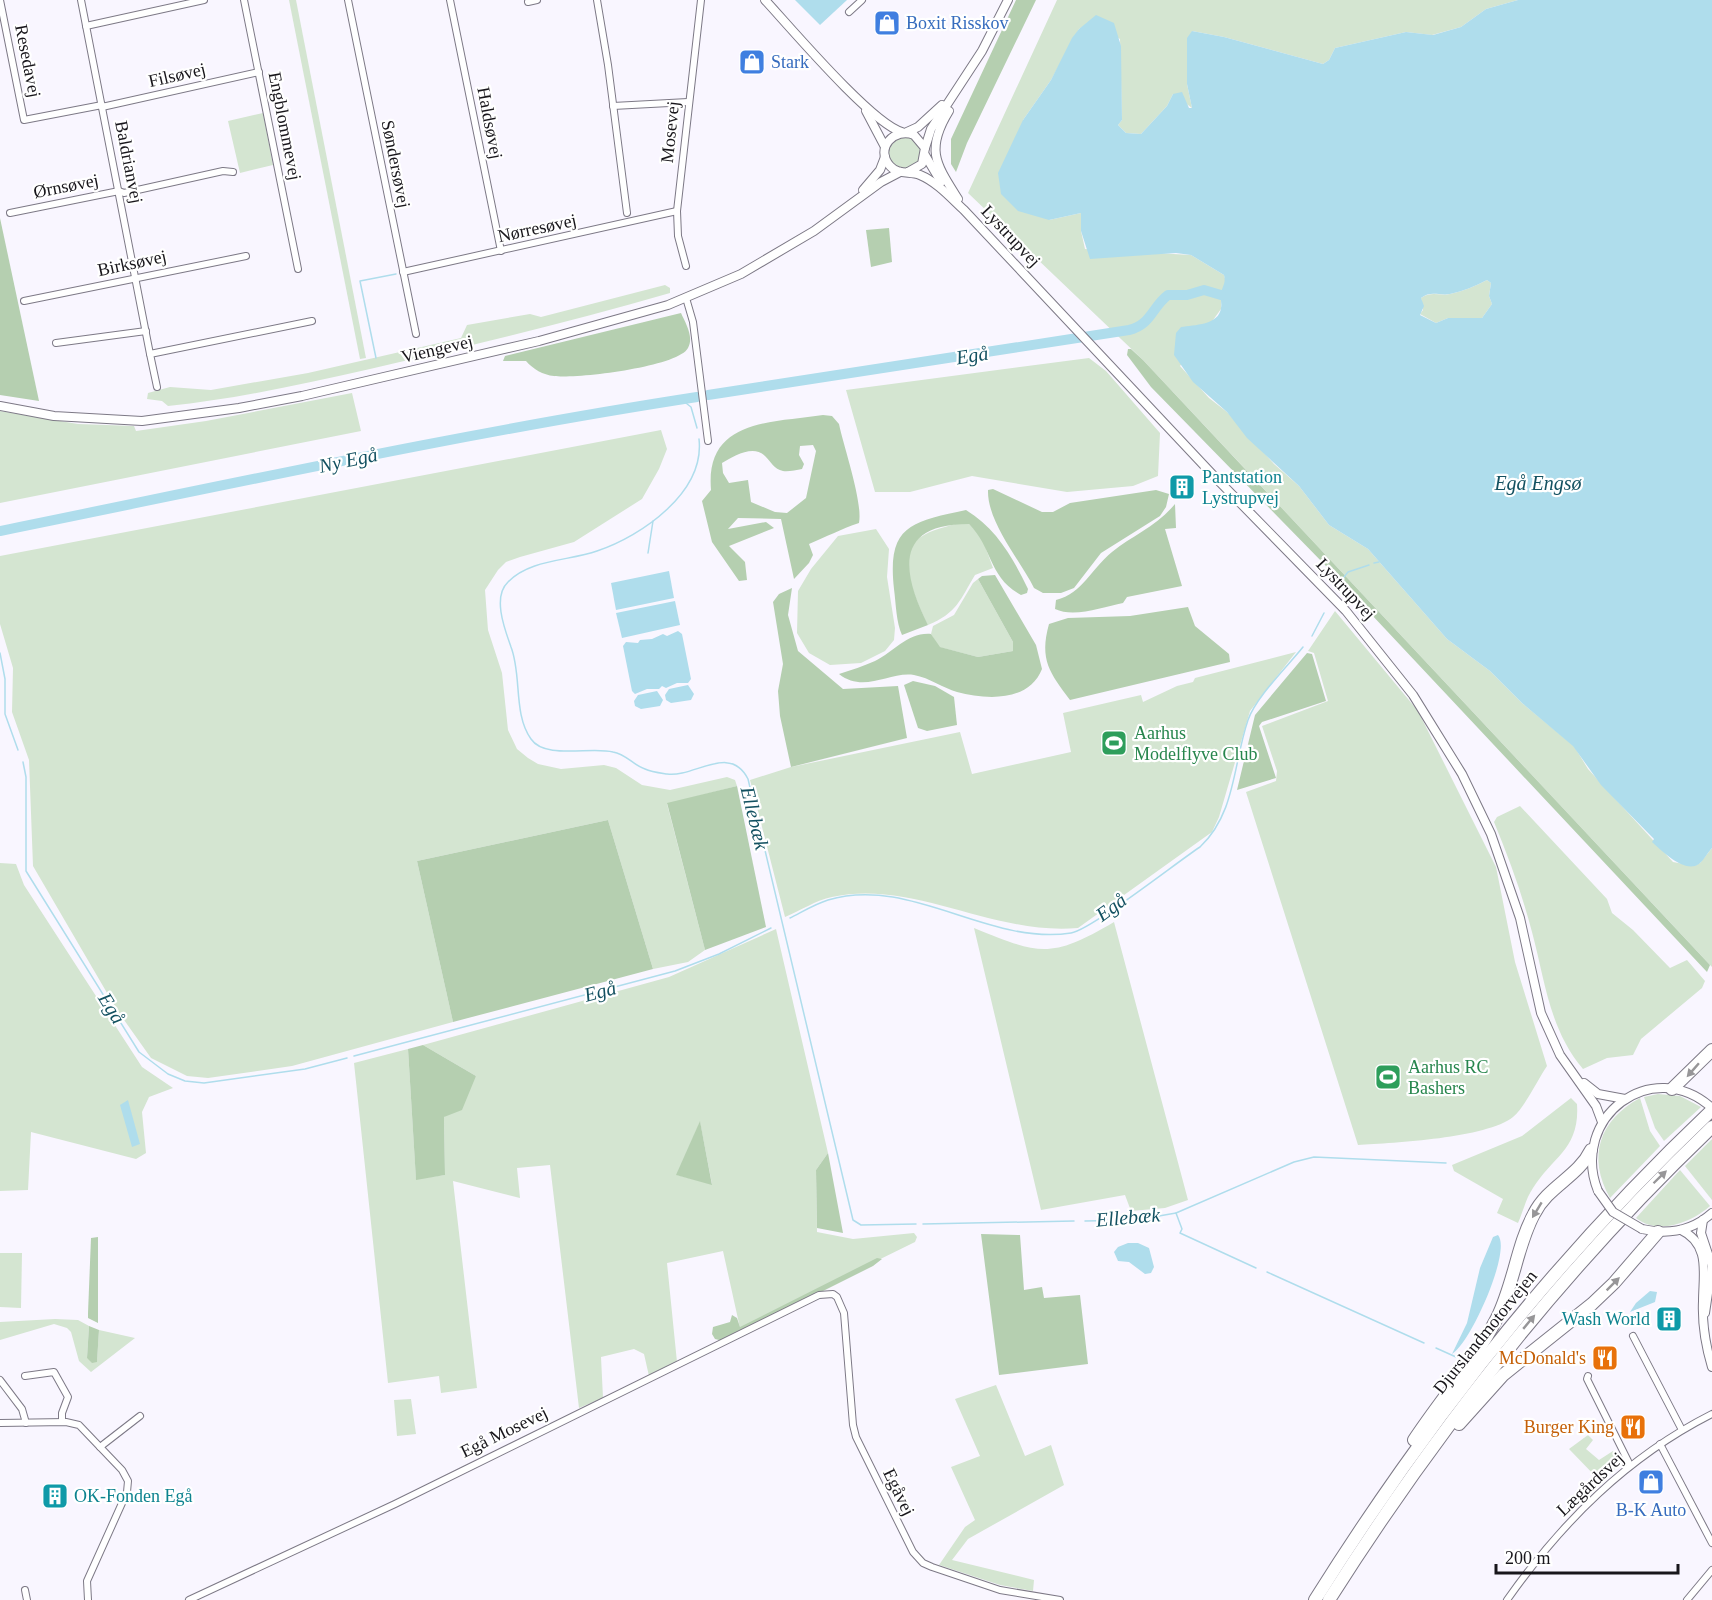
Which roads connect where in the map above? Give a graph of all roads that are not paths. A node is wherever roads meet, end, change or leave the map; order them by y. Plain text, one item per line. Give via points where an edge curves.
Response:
1 (0, 0) edge
2 (81, 0) edge
3 (204, 0) edge
4 (244, 0) edge
5 (348, 0) edge
6 (450, 0) edge
7 (537, 0) edge
8 (597, 0) edge
9 (700, 0) edge
10 (765, 0) edge
11 (862, 0) edge
12 (1008, 0) edge
13 (528, 2) dead end
14 (849, 12) dead end
15 (86, 27) junction
16 (982, 51) junction
17 (259, 72) junction
18 (960, 84) junction
19 (688, 102) junction
20 (862, 104) junction
21 (102, 106) junction
22 (613, 106) junction
23 (904, 132) junction
24 (885, 152) junction
25 (925, 152) junction
26 (233, 172) dead end
27 (904, 172) junction
28 (119, 191) junction
29 (852, 202) junction
30 (962, 206) junction
31 (677, 211) junction
32 (10, 213) dead end
33 (627, 213) dead end
34 (501, 251) junction
35 (246, 255) dead end
36 (296, 258) junction
37 (287, 260) dead end
38 (686, 266) dead end
39 (298, 268) dead end
40 (403, 272) junction
41 (136, 278) junction
42 (686, 298) junction
43 (24, 301) dead end
44 (312, 321) dead end
45 (146, 331) junction
46 (416, 334) dead end
47 (56, 343) dead end
48 (150, 354) junction
49 (157, 387) dead end
50 (0, 406) edge
51 (708, 441) dead end
52 (1712, 1050) edge
53 (1572, 1072) junction
54 (1672, 1089) junction
55 (1625, 1099) junction
56 (1712, 1109) edge
57 (1602, 1122) junction
58 (1712, 1127) edge
59 (1591, 1150) junction
60 (1712, 1213) edge
61 (1704, 1220) junction
62 (1681, 1230) junction
63 (1658, 1232) junction
64 (833, 1293) joint
65 (1704, 1316) junction
66 (1634, 1336) dead end
67 (1712, 1367) edge
68 (25, 1376) dead end
69 (1588, 1376) dead end
70 (0, 1380) edge
71 (1712, 1414) edge
72 (140, 1416) dead end
73 (62, 1422) junction
74 (0, 1423) edge
75 (26, 1423) junction
76 (1682, 1430) junction
77 (1660, 1444) junction
78 (100, 1447) junction
79 (1630, 1465) junction
80 (1712, 1543) edge
81 (1350, 1567) junction
82 (1712, 1570) edge
83 (25, 1590) dead end
84 (27, 1600) edge
85 (88, 1600) edge
86 (189, 1600) edge
87 (1060, 1600) edge
88 (1313, 1600) edge
89 (1329, 1600) edge
90 (1507, 1600) edge
91 (1687, 1600) edge

1 - 21 street, Resedavej via 24,120
2 - 15 street, Baldrianvej
3 - 15 street
4 - 17 street, Engblommevej
5 - 40 street, Søndersøvej
6 - 34 street, Haldsøvej
7 - 13 street
8 - 22 street
9 - 19 street, Mosevej
10 - 20 street
11 - 14 street
12 - 16 street
15 - 21 street, Baldrianvej
16 - 18 street
16 - 30 street via 940,126 935,144 938,166
17 - 21 street, Filsøvej
17 - 36 street, Engblommevej
18 - 23 street via 931,116
18 - 25 street via 931,129
19 - 22 street
19 - 31 street, Mosevej
20 - 23 street via 888,126
20 - 24 street
21 - 28 street, Baldrianvej
22 - 33 street
23 - 24 street via 891,138
23 - 25 street via 919,138
24 - 27 street via 891,166
24 - 29 street, Viengevej via 880,170
25 - 27 street via 918,167
25 - 30 street, Lystrupvej via 933,171
26 - 28 street, Ørnsøvej
27 - 29 street, Viengevej
27 - 30 street, Lystrupvej via 930,181
28 - 32 street, Ørnsøvej
28 - 41 street, Baldrianvej
29 - 42 street, Viengevej via 771,258
30 - 53 street, Lystrupvej via 1346,611 1432,723 1491,834 1520,918 1542,1013 1551,1038
31 - 34 street, Nørresøvej
31 - 38 street, Mosevej via 678,236
34 - 40 street, Nørresøvej
35 - 41 street, Birksøvej
36 - 37 street
36 - 39 street, Engblommevej
40 - 46 street, Søndersøvej
41 - 43 street, Birksøvej
41 - 45 street, Baldrianvej
42 - 50 street, Viengevej via 539,341 370,382 239,408 142,421 54,417
42 - 51 street via 693,322
44 - 48 street
45 - 47 street
45 - 48 street, Baldrianvej
48 - 49 street, Baldrianvej
52 -> 54 highway
53 - 55 street, Lystrupvej via 1598,1094
53 - 57 street, Lystrupvej via 1596,1106
54 - 55 street via 1648,1090
54 - 56 street via 1693,1095
55 - 57 street
56 - 88 highway, Djurslandmotorvejen via 1638,1183 1510,1326 1387,1490
57 - 59 street
81 -> 58 highway, Djurslandmotorvejen via 1397,1495 1520,1333 1647,1191
59 - 63 street, bridge via 1598,1191 1620,1217 1642,1229
59 -> 88 highway via 1584,1164 1554,1188 1534,1212 1497,1319 1382,1486
60 - 61 street
61 - 62 street
61 - 65 street via 1701,1233 1712,1266
62 - 63 street
62 - 65 street via 1693,1238 1702,1255 1706,1278
81 -> 63 highway via 1474,1405 1533,1349 1592,1305
64 - 86 street, Egå Mosevej via 819,1295 395,1504
64 - 87 street, Egåvej via 844,1313 855,1431 913,1552 932,1567 1000,1590
65 - 67 street
66 - 76 street
68 - 73 street via 54,1372 68,1397
69 - 79 street
70 - 75 street via 22,1409
71 - 76 street, Lægårdsvej
72 - 78 street
73 - 75 street
73 - 78 street via 79,1425
74 - 75 street
76 - 77 street, Lægårdsvej
77 - 79 street, Lægårdsvej
77 - 80 street
78 - 85 street via 122,1470 128,1486 87,1581
79 - 90 street, Lægårdsvej via 1557,1535
81 - 89 highway, Djurslandmotorvejen
82 - 91 street
83 - 84 street

